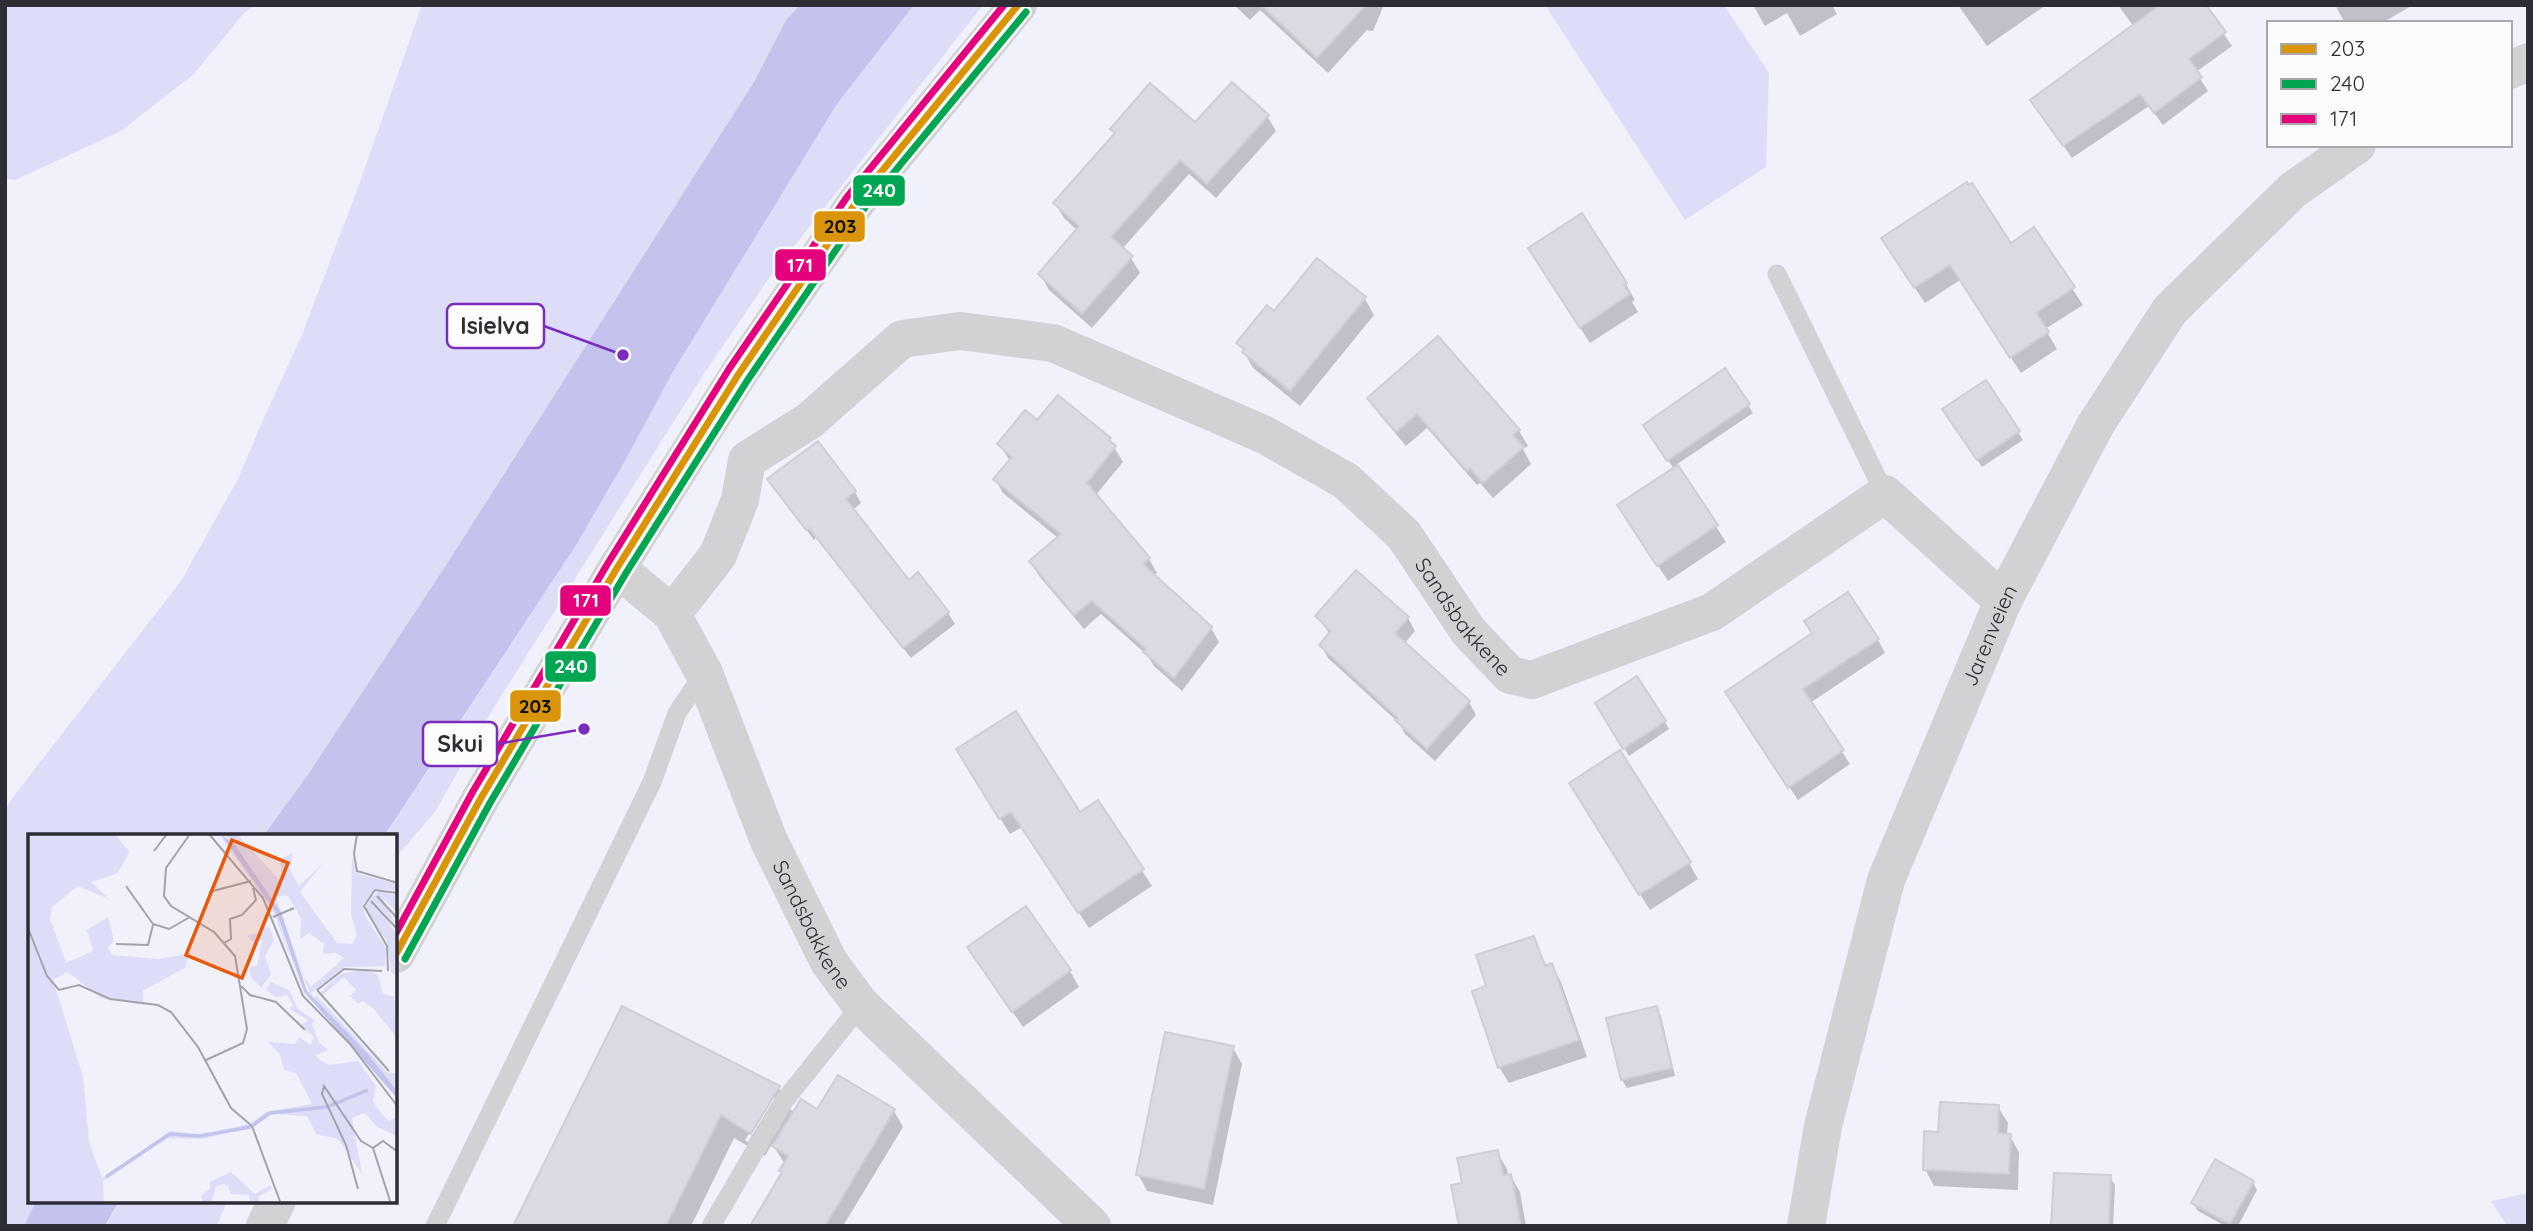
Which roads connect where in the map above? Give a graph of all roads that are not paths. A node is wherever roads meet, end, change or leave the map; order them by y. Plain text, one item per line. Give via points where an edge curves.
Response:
1 (1018, 5) edge
2 (2528, 62) edge
3 (2512, 69) edge
4 (2354, 147) edge
5 (1777, 274) dead end
6 (1885, 494) junction
7 (617, 568) junction
8 (2003, 601) junction
9 (672, 614) junction
10 (704, 673) junction
11 (397, 952) edge
12 (860, 1005) junction
13 (275, 1203) edge
14 (265, 1226) edge
15 (435, 1226) edge
16 (711, 1226) edge
17 (1092, 1226) edge
18 (1807, 1226) edge

1 - 7 street via 855,204 738,376
2 - 3 street
4 - 8 street, Jarenveien via 2293,190 2170,310 2096,424
5 - 6 lane
6 - 8 street
6 - 9 street, Sandsbakkene via 1712,612 1532,680 1510,675 1469,632 1404,535 1346,481 1265,435 1053,343 960,331 902,339 809,421 747,460 740,499 718,555
7 - 9 street, Sandsbakkene
7 - 11 street via 481,798
8 - 18 street, Jarenveien via 1886,880 1823,1126
9 - 10 street, Sandsbakkene
10 - 12 street, Sandsbakkene via 769,841 829,962
10 - 15 lane via 677,713 652,782
12 - 16 lane via 784,1101
12 - 17 street, Sandsbakkene
13 - 14 street

